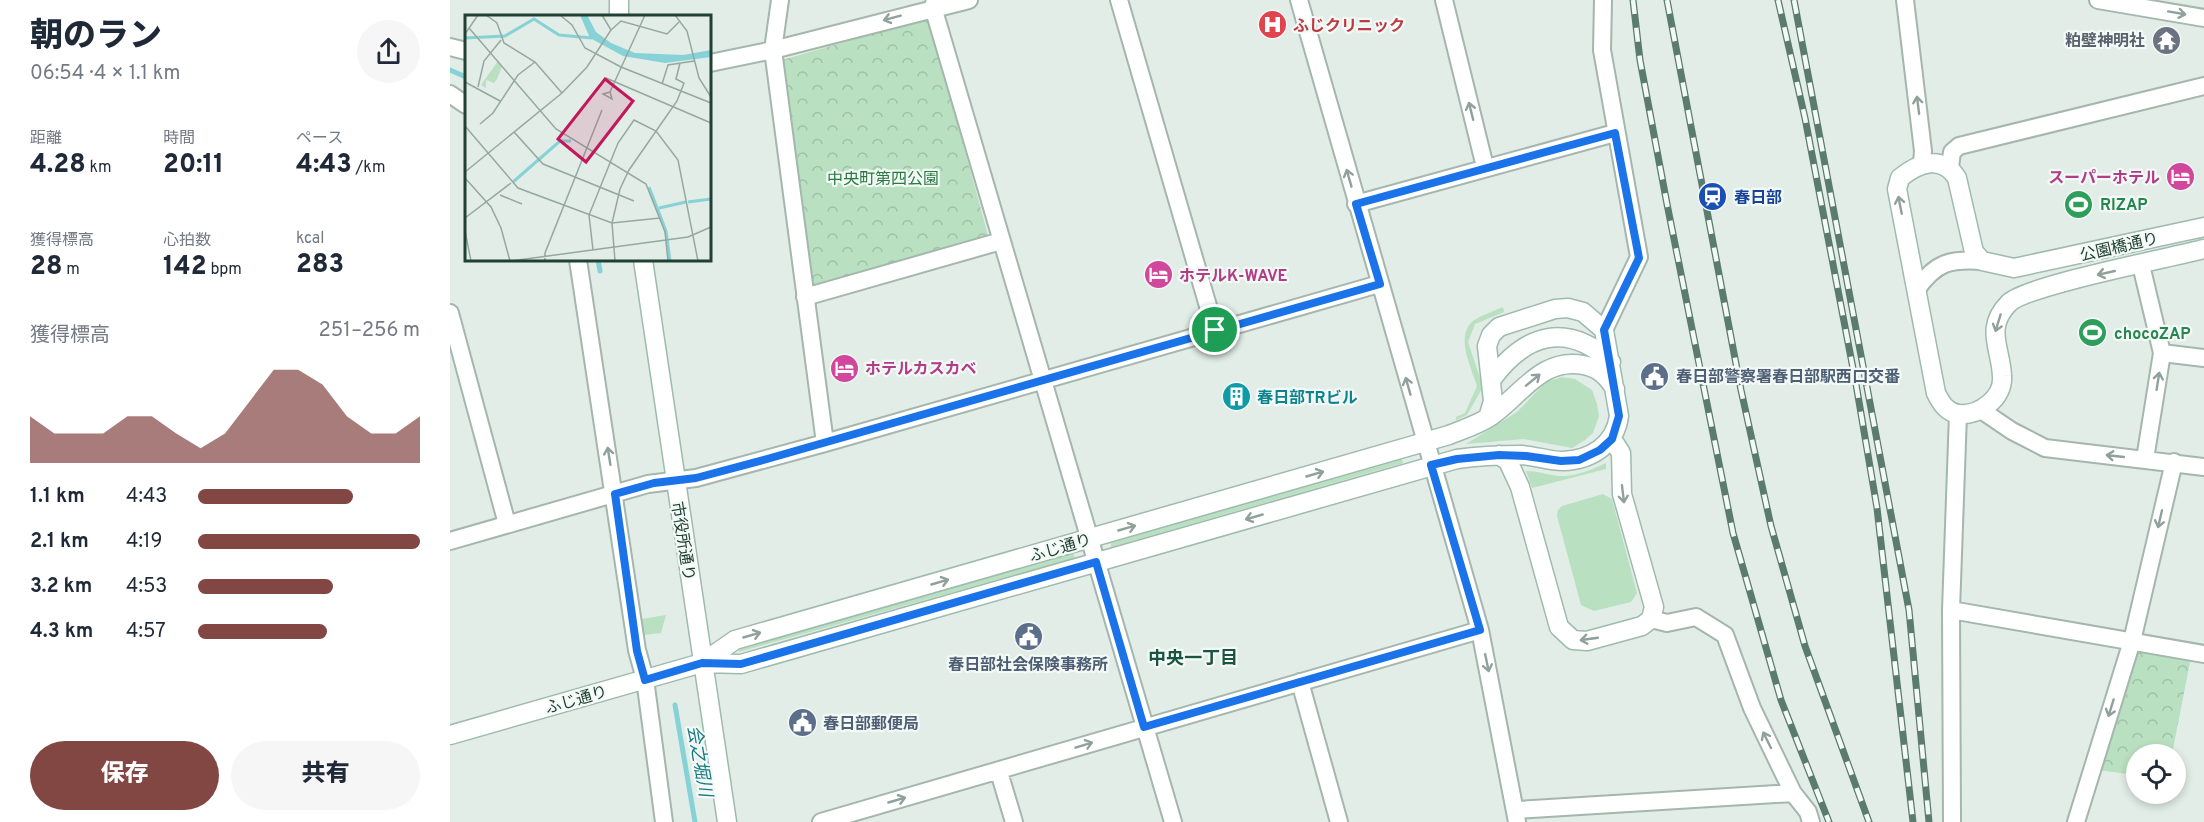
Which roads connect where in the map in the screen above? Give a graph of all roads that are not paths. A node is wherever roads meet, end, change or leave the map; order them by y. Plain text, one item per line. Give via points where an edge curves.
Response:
1 (780, 0) edge
2 (969, 0) edge
3 (1119, 0) edge
4 (1299, 0) edge
5 (1444, 0) edge
6 (1603, 0) edge
7 (1905, 0) edge
8 (2098, 0) edge
9 (934, 4) edge
10 (2150, 4) edge
11 (2204, 18) edge
12 (450, 47) edge
13 (773, 50) junction
14 (465, 51) edge
15 (711, 63) edge
16 (2204, 86) edge
17 (450, 94) edge
18 (465, 104) edge
19 (1615, 133) junction
20 (1922, 163) junction
21 (1485, 167) junction
22 (1950, 167) junction
23 (1356, 204) junction
24 (2204, 227) edge
25 (1001, 241) junction
26 (2204, 249) edge
27 (578, 261) edge
28 (644, 261) edge
29 (1982, 261) junction
30 (2141, 265) junction
31 (1380, 284) junction
32 (1917, 289) junction
33 (805, 297) junction
34 (450, 313) edge
35 (1215, 330) junction
36 (1604, 330) junction
37 (2162, 353) junction
38 (2204, 358) edge
39 (1611, 362) junction
40 (1492, 379) junction
41 (1041, 380) junction
42 (1615, 389) junction
43 (1981, 410) junction
44 (1958, 414) junction
45 (1488, 418) junction
46 (1612, 439) junction
47 (1424, 442) junction
48 (825, 443) junction
49 (1499, 455) junction
50 (2145, 459) junction
51 (2174, 462) junction
52 (1431, 465) junction
53 (2204, 467) edge
54 (674, 480) junction
55 (620, 492) junction
56 (507, 524) junction
57 (1089, 539) junction
58 (450, 541) edge
59 (1096, 562) junction
60 (1951, 610) junction
61 (1651, 619) junction
62 (1480, 630) junction
63 (2132, 641) junction
64 (2204, 654) edge
65 (695, 665) junction
66 (649, 678) junction
67 (1300, 682) junction
68 (1144, 727) junction
69 (450, 735) edge
70 (999, 772) junction
71 (1792, 792) junction
72 (1517, 816) edge
73 (856, 817) edge
74 (663, 822) edge
75 (727, 822) edge
76 (821, 822) edge
77 (1014, 822) edge
78 (1173, 822) edge
79 (1340, 822) edge
80 (1811, 822) edge
81 (1954, 822) edge
82 (2076, 822) edge

1 - 13 street
2 - 9 street
3 - 35 street
23 -> 4 street
21 -> 5 street
6 - 19 street via 1602,50
20 -> 7 street
8 - 10 street
9 -> 13 street
9 - 25 street
10 -> 11 street
12 - 14 street
13 - 15 street
13 - 33 street
16 - 22 street via 1959,146 1952,152
17 - 18 street
19 - 21 street
19 - 36 street via 1639,258
20 - 22 street
32 -> 20 street via 1897,189 1900,178
21 - 23 street
22 - 29 street via 1957,178 1974,252
23 - 31 street
24 - 29 street, 公園橋通り via 2035,265 2014,268
25 - 33 street
25 - 41 street
26 - 30 street, 公園橋通り
55 -> 27 street
28 - 54 street, 市役所通り
29 - 32 street via 1945,263 1928,273
30 - 37 street
30 -> 43 street, 公園橋通り via 2041,289 2011,301 1996,327 2000,390
31 - 35 street
47 -> 31 street
32 - 44 street via 1936,393 1947,410
33 - 48 street
34 - 56 street
35 - 41 street
36 - 39 street
36 - 40 street via 1583,312 1568,308 1499,327 1491,334 1487,346
37 - 38 street
50 -> 37 street
39 - 40 street via 1590,344 1558,337 1541,339 1509,357
39 - 42 street
40 - 45 street via 1493,401
41 - 48 street
41 - 57 street
45 -> 42 street, ふじ通り via 1538,375 1566,363 1594,367 1607,376
42 - 46 street via 1619,416
43 - 44 street
50 -> 43 street via 2045,448
44 - 60 street
45 - 47 street, ふじ通り
46 - 49 street, ふじ通り via 1579,460
46 -> 61 street via 1621,453 1622,494 1654,607
47 - 52 street
57 -> 47 street, ふじ通り
48 - 54 street via 696,478
49 - 52 street, ふじ通り
61 -> 49 street via 1642,626 1587,641 1573,640 1560,627 1520,487 1508,461
50 - 51 street
51 - 53 street
51 -> 63 street
52 -> 59 street, ふじ通り
52 - 62 street
54 - 55 street
54 - 65 street, 市役所通り
55 - 56 street
55 - 66 street via 637,651
56 - 58 street
57 - 59 street
65 -> 57 street, ふじ通り via 735,640
59 - 65 street, ふじ通り via 741,664
59 - 68 street
60 - 63 street
60 - 81 street
71 -> 61 street via 1752,708 1725,635 1696,617 1667,623
62 - 67 street
62 -> 72 street
63 - 64 street
63 -> 82 street
65 - 66 street, ふじ通り
65 - 75 street, 市役所通り
66 - 69 street, ふじ通り
66 - 74 street
67 - 68 street
67 - 79 street
70 -> 68 street
68 - 78 street
73 -> 70 street
70 - 77 street
71 - 72 street
71 - 80 street
73 - 76 street

